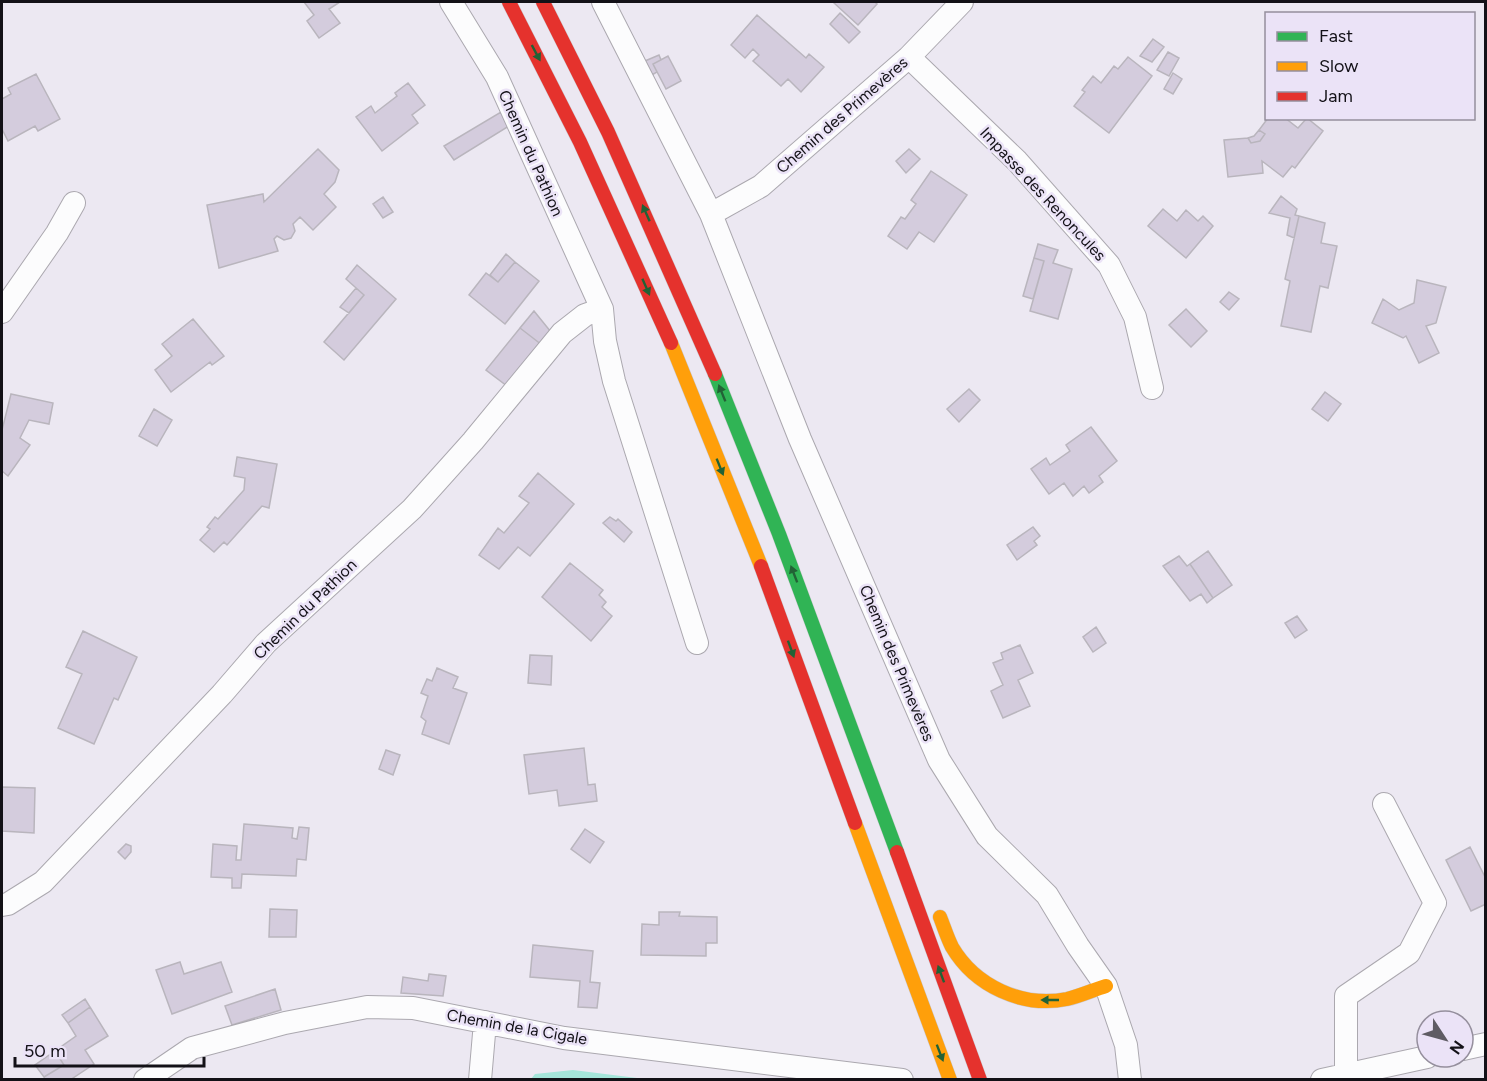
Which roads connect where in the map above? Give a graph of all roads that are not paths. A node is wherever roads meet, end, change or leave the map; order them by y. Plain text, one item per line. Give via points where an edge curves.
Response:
1 (450, 2) edge
2 (509, 2) edge
3 (543, 2) edge
4 (603, 2) edge
5 (962, 2) edge
6 (909, 57) junction
7 (74, 203) dead end
8 (711, 214) junction
9 (602, 309) junction
10 (2, 312) edge
11 (1152, 388) dead end
12 (806, 606) junction
13 (697, 643) dead end
14 (1384, 804) dead end
15 (913, 854) dead end
16 (2, 905) edge
17 (936, 908) dead end
18 (1106, 986) junction
19 (485, 1023) junction
20 (1415, 1060) edge
21 (1346, 1074) junction
22 (145, 1080) edge
23 (480, 1080) edge
24 (902, 1080) edge
25 (950, 1080) edge
26 (980, 1080) edge
27 (1130, 1080) edge
28 (1322, 1080) edge

1 - 9 street, Chemin du Pathion via 497,77
2 -> 25 main road via 547,74 658,312 763,574
12 -> 3 main road via 685,303 633,185
4 - 8 street, Chemin des Primevères
5 - 6 street, Chemin des Primevères
6 - 8 street, Chemin des Primevères via 761,186
6 - 11 street, Impasse des Renoncules via 1017,161 1109,265 1135,317
7 - 10 street
8 - 18 street, Chemin des Primevères via 800,440 939,760 987,836 1047,895
9 - 13 street, Chemin du Pathion via 614,381
9 - 16 street, Chemin du Pathion via 585,315 562,333 411,509 266,643 43,882
12 - 15 main road
26 -> 12 main road
14 - 21 street via 1435,903 1409,953 1346,996
18 -> 17 main road via 1064,1000 1021,1000 991,987 955,951
18 - 27 street, Chemin des Primevères via 1126,1045
19 - 22 street, Chemin de la Cigale via 413,1008 367,1007 285,1023 192,1048
19 - 23 street
19 - 24 street, Chemin de la Cigale via 564,1038
20 - 21 street
21 - 28 street

